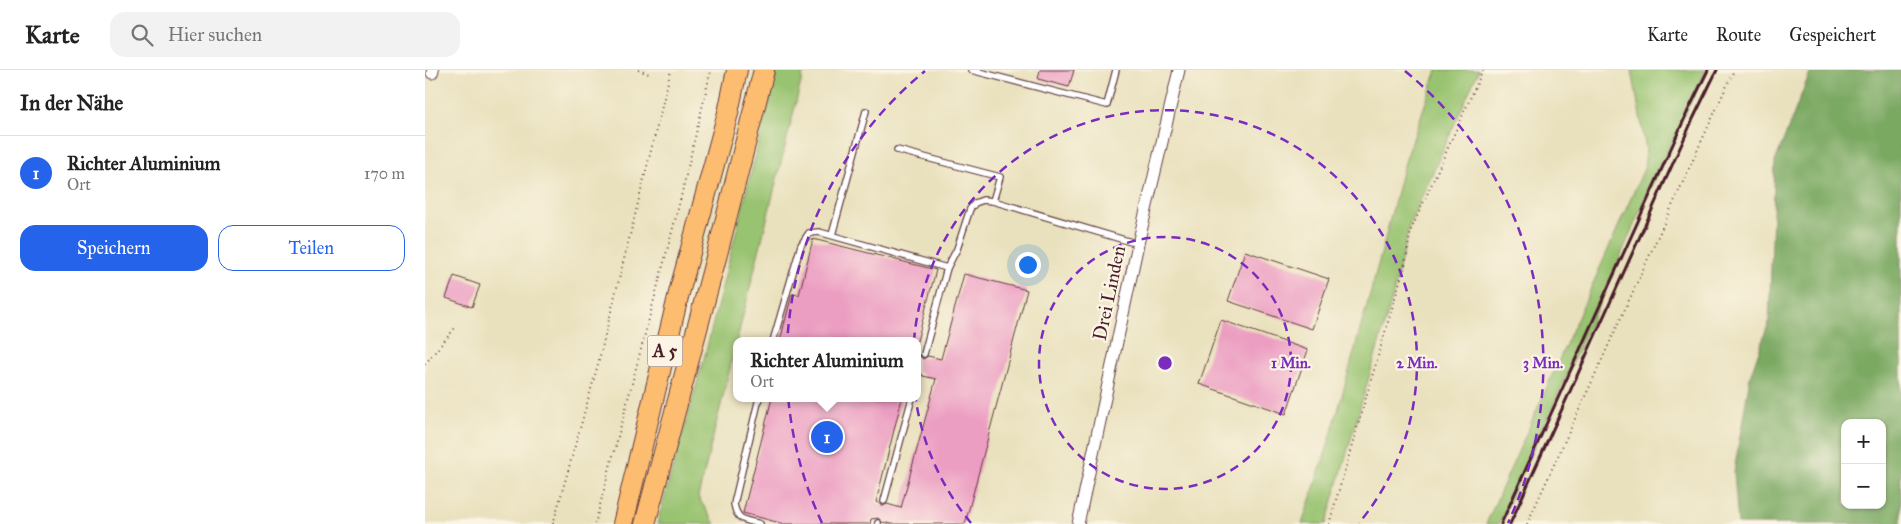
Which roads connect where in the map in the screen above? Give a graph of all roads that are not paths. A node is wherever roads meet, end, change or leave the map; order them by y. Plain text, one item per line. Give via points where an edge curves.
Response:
1 (737, 70) edge
2 (764, 70) edge
3 (971, 70) edge
4 (1116, 70) edge
5 (1179, 70) edge
6 (866, 111) dead end
7 (897, 150) dead end
8 (993, 201) junction
9 (832, 235) junction
10 (1138, 244) junction
11 (947, 268) junction
12 (774, 337) edge
13 (924, 354) dead end
14 (758, 402) edge
15 (911, 402) edge
16 (884, 501) dead end
17 (623, 524) edge
18 (645, 524) edge
19 (760, 524) edge
20 (1078, 524) edge

1 - 17 highway, A 5
2 - 18 highway, A 5
3 - 4 lane via 1107,105
5 - 10 street, Drei Linden
6 - 9 lane
7 - 8 lane via 1000,177
8 - 10 lane
8 - 11 lane via 983,200 970,209
9 - 11 lane
9 - 12 lane via 809,233 801,245
10 - 20 street, Drei Linden
11 - 13 lane
14 - 19 lane via 734,504 736,514 742,519
15 - 16 lane

